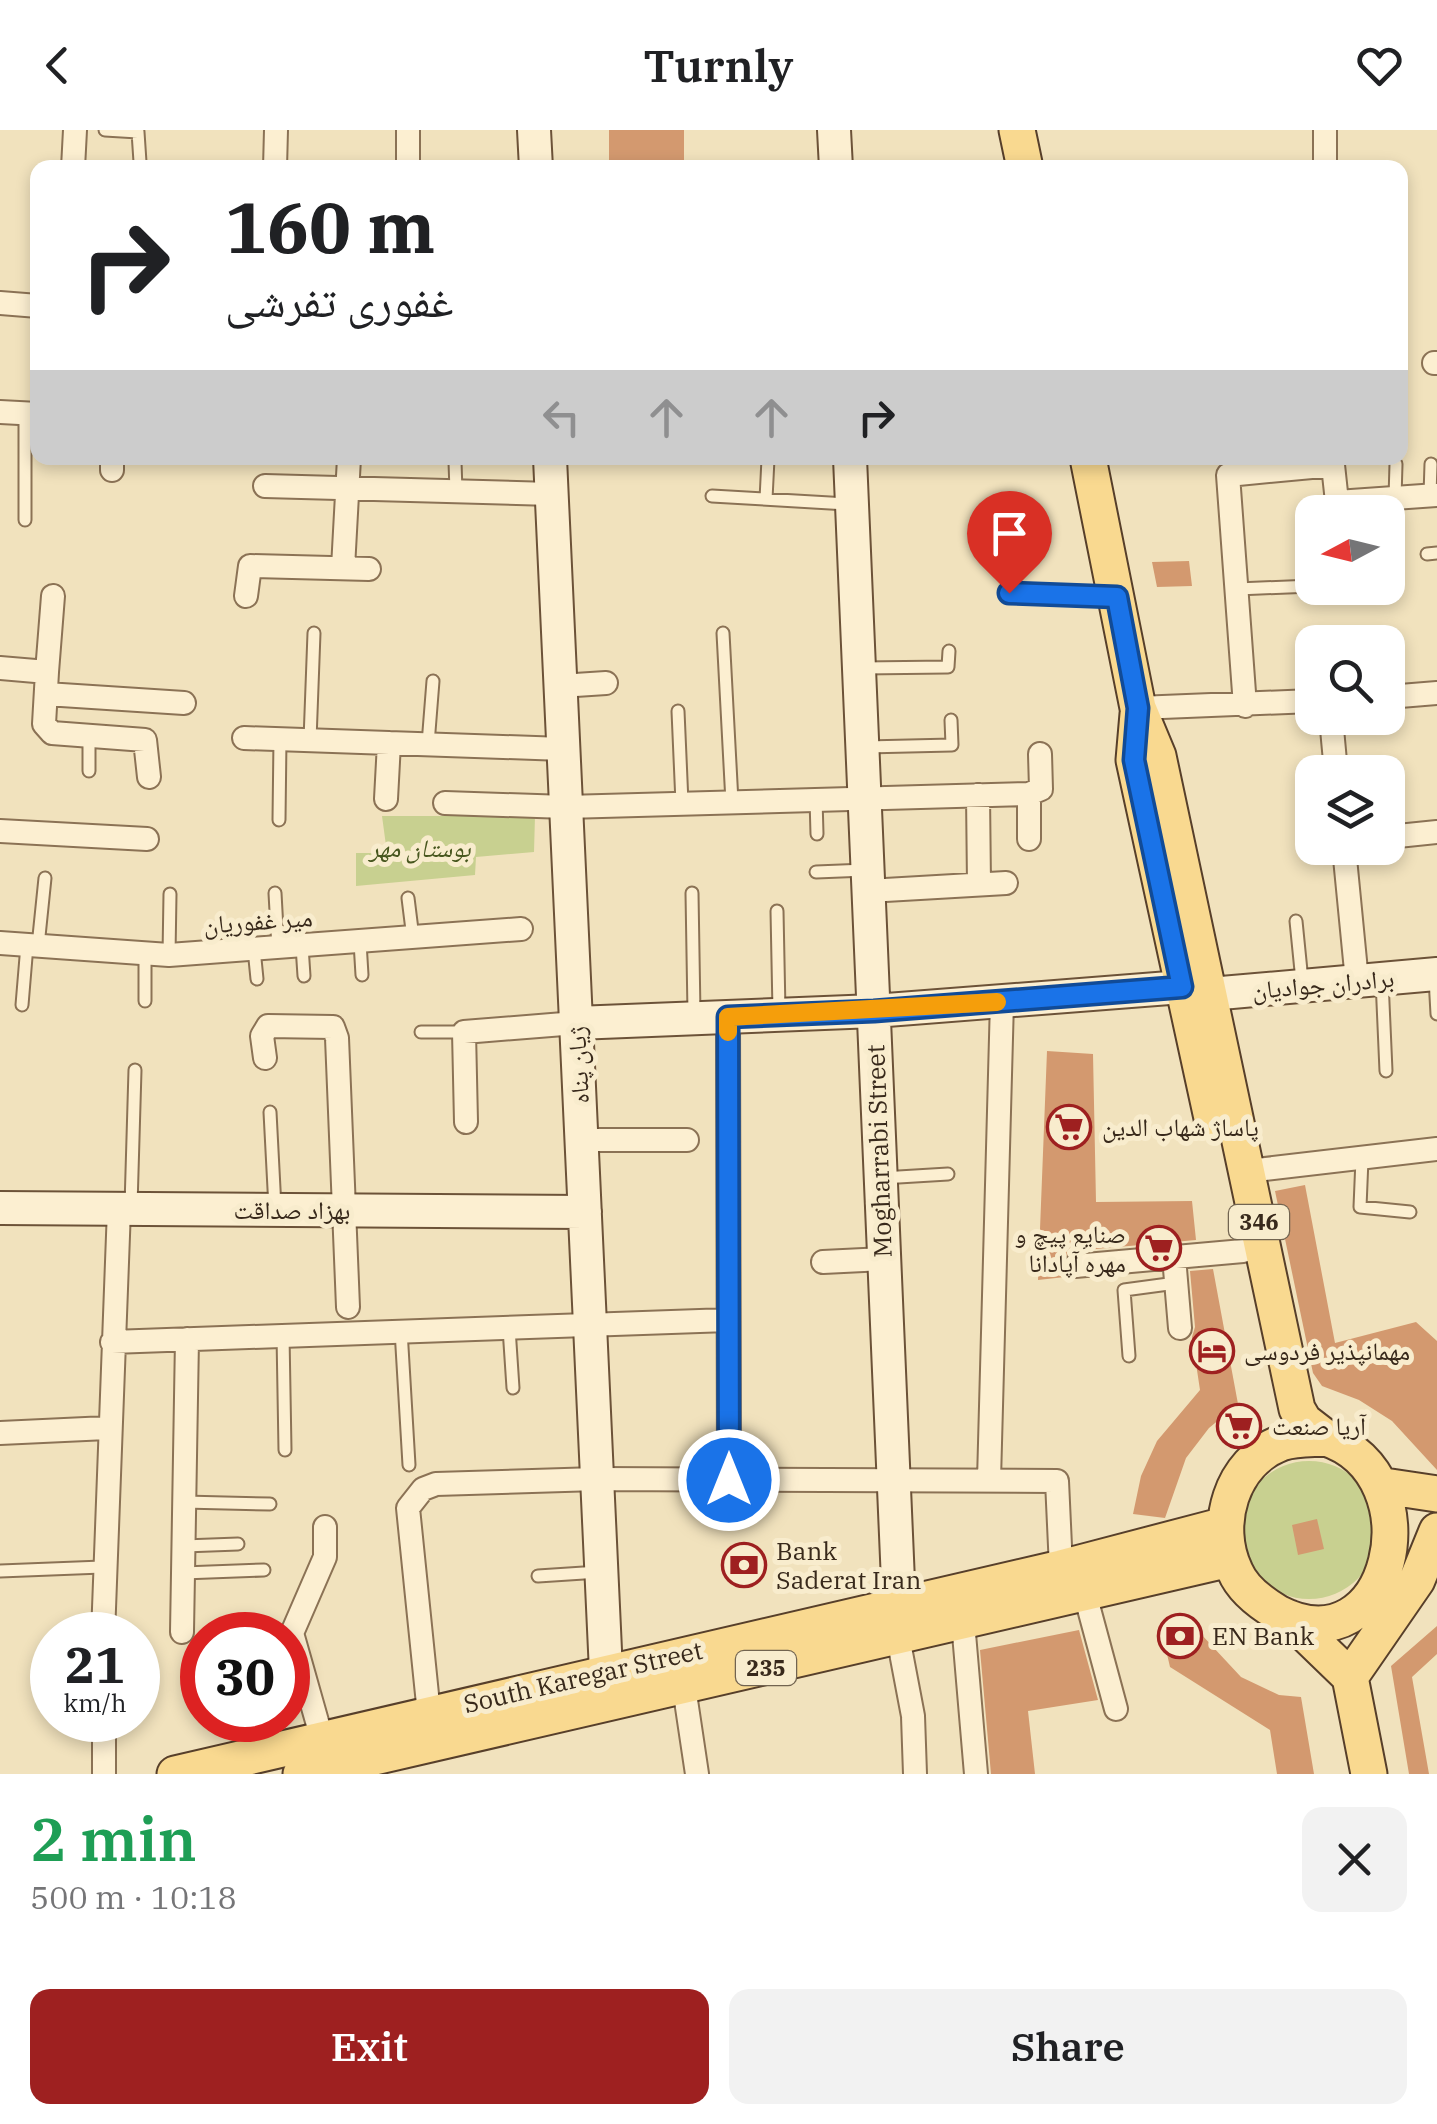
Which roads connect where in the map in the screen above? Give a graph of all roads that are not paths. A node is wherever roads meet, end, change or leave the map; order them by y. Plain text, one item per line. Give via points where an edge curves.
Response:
1 (75, 130) edge
2 (105, 130) edge
3 (276, 130) edge
4 (408, 130) edge
5 (534, 130) edge
6 (834, 130) edge
7 (1018, 130) edge
8 (1325, 130) edge
9 (73, 160) edge
10 (140, 160) edge
11 (275, 160) edge
12 (408, 160) edge
13 (536, 160) edge
14 (836, 160) edge
15 (1024, 160) edge
16 (1325, 160) edge
17 (0, 303) edge
18 (30, 305) edge
19 (0, 412) edge
20 (30, 414) edge
21 (30, 444) edge
22 (1432, 464) dead end
23 (349, 465) edge
24 (455, 465) edge
25 (550, 465) edge
26 (768, 465) edge
27 (850, 465) edge
28 (1089, 465) edge
29 (1333, 465) edge
30 (1396, 465) edge
31 (1228, 466) edge
32 (265, 486) dead end
33 (347, 489) junction
34 (456, 492) junction
35 (552, 494) junction
36 (1336, 495) edge
37 (1395, 495) edge
38 (1434, 495) edge
39 (712, 496) dead end
40 (1405, 497) edge
41 (766, 499) junction
42 (852, 504) junction
43 (25, 520) dead end
44 (343, 568) junction
45 (369, 569) dead end
46 (1295, 587) edge
47 (1237, 590) junction
48 (1009, 593) dead end
49 (53, 596) dead end
50 (246, 596) dead end
51 (1117, 597) junction
52 (723, 632) dead end
53 (314, 634) dead end
54 (948, 651) dead end
55 (0, 668) edge
56 (859, 668) junction
57 (433, 681) dead end
58 (47, 683) junction
59 (606, 683) dead end
60 (560, 686) junction
61 (1437, 694) edge
62 (1405, 695) edge
63 (1295, 702) edge
64 (184, 703) dead end
65 (1245, 706) junction
66 (1138, 708) junction
67 (678, 711) dead end
68 (951, 720) dead end
69 (89, 734) junction
70 (244, 738) dead end
71 (280, 739) junction
72 (310, 740) junction
73 (390, 742) junction
74 (428, 744) junction
75 (862, 747) junction
76 (563, 748) junction
77 (1040, 754) dead end
78 (89, 771) dead end
79 (149, 777) dead end
80 (1028, 794) junction
81 (978, 795) junction
82 (864, 798) junction
83 (816, 799) junction
84 (386, 800) dead end
85 (732, 802) junction
86 (682, 803) junction
87 (445, 804) dead end
88 (566, 807) junction
89 (279, 820) dead end
90 (0, 830) edge
91 (1437, 832) edge
92 (817, 834) dead end
93 (1405, 835) edge
94 (147, 839) dead end
95 (1028, 839) dead end
96 (1347, 865) edge
97 (816, 872) dead end
98 (44, 878) dead end
99 (868, 880) junction
100 (1006, 882) dead end
101 (979, 884) junction
102 (275, 893) dead end
103 (692, 893) dead end
104 (170, 894) dead end
105 (408, 898) dead end
106 (777, 911) dead end
107 (1296, 921) dead end
108 (520, 928) dead end
109 (413, 938) junction
110 (360, 942) junction
111 (0, 944) edge
112 (33, 946) junction
113 (302, 946) junction
114 (266, 948) junction
115 (157, 954) junction
116 (362, 975) dead end
117 (1436, 975) edge
118 (304, 976) dead end
119 (257, 979) dead end
120 (1370, 980) junction
121 (1302, 986) junction
122 (1196, 991) junction
123 (144, 1001) dead end
124 (1002, 1001) junction
125 (22, 1005) dead end
126 (874, 1011) junction
127 (1437, 1014) edge
128 (780, 1015) junction
129 (728, 1017) junction
130 (694, 1018) junction
131 (576, 1024) junction
132 (420, 1032) dead end
133 (464, 1032) junction
134 (265, 1058) dead end
135 (135, 1070) dead end
136 (1386, 1071) dead end
137 (270, 1112) dead end
138 (466, 1122) dead end
139 (581, 1140) junction
140 (687, 1140) dead end
141 (1437, 1150) edge
142 (1362, 1159) junction
143 (1248, 1171) junction
144 (948, 1174) dead end
145 (880, 1178) junction
146 (0, 1208) edge
147 (124, 1209) junction
148 (275, 1210) junction
149 (344, 1210) junction
150 (584, 1212) junction
151 (1410, 1212) dead end
152 (1243, 1251) junction
153 (1174, 1257) junction
154 (884, 1259) junction
155 (823, 1262) dead end
156 (1074, 1266) dead end
157 (1176, 1283) junction
158 (348, 1307) dead end
159 (728, 1320) junction
160 (590, 1322) junction
161 (509, 1325) junction
162 (1180, 1328) dead end
163 (402, 1330) junction
164 (282, 1335) junction
165 (187, 1339) junction
166 (112, 1342) junction
167 (1129, 1356) dead end
168 (513, 1388) dead end
169 (107, 1428) junction
170 (0, 1433) edge
171 (1326, 1438) junction
172 (1284, 1442) junction
173 (285, 1450) dead end
174 (408, 1464) dead end
175 (597, 1479) junction
176 (729, 1480) junction
177 (989, 1480) junction
178 (894, 1481) junction
179 (1384, 1486) junction
180 (1437, 1494) edge
181 (184, 1502) junction
182 (270, 1504) dead end
183 (325, 1527) dead end
184 (1419, 1535) edge
185 (1227, 1542) junction
186 (238, 1544) dead end
187 (184, 1546) junction
188 (102, 1566) junction
189 (264, 1570) dead end
190 (0, 1572) edge
191 (602, 1572) junction
192 (183, 1573) junction
193 (538, 1576) dead end
194 (1073, 1581) junction
195 (103, 1612) edge
196 (182, 1612) edge
197 (1290, 1618) junction
198 (899, 1621) junction
199 (963, 1622) junction
200 (606, 1672) junction
201 (1350, 1676) junction
202 (684, 1687) junction
203 (1116, 1709) dead end
204 (429, 1714) junction
205 (322, 1739) junction
206 (104, 1742) edge
207 (403, 1762) edge
208 (104, 1774) edge
209 (175, 1774) edge
210 (301, 1774) edge
211 (697, 1774) edge
212 (916, 1774) edge
213 (976, 1774) edge
214 (1369, 1774) edge

1 - 9 street
2 - 10 lane via 138,132
3 - 11 street
4 - 12 street
5 - 13 street
6 - 14 street
7 - 15 main road
8 - 16 street
17 - 18 street
19 - 20 street
21 - 43 lane
22 - 38 lane
23 - 33 street
24 - 34 lane
25 - 35 street, ژیان پناه
26 - 41 lane
27 - 42 street, Mogharrabi Street
28 - 51 main road, 346
29 - 36 street
30 - 37 lane
31 - 47 street
32 - 33 street
33 - 34 street
33 - 44 street
34 - 35 street
35 - 60 street, ژیان پناه
38 - 40 street
39 - 41 lane
41 - 42 lane
42 - 56 street, Mogharrabi Street
44 - 45 street
44 - 50 street via 250,566
46 - 47 lane
47 - 65 street
48 - 51 lane
49 - 58 street
51 - 66 main road, 346
52 - 85 lane
53 - 72 lane
54 - 56 lane via 948,667
55 - 58 street
56 - 75 street, Mogharrabi Street
57 - 74 lane
58 - 64 street
58 - 69 street via 46,730
59 - 60 street
60 - 76 street, ژیان پناه
61 - 62 street
63 - 65 street
65 - 66 street
66 - 122 main road, 346 via 1158,756
67 - 86 lane
68 - 75 lane via 952,745
69 - 78 lane
69 - 79 street via 145,740
70 - 71 street
71 - 72 street
71 - 89 lane
72 - 73 street
73 - 74 street
73 - 84 street
74 - 76 street
75 - 82 street, Mogharrabi Street
76 - 88 street, ژیان پناه
77 - 80 street via 1041,790
80 - 81 street
80 - 95 street
81 - 82 street
81 - 101 street
82 - 83 street
82 - 99 street, Mogharrabi Street
83 - 85 street
83 - 92 lane
85 - 86 street
86 - 88 street
87 - 88 street
88 - 131 street, ژیان پناه
90 - 94 street
91 - 93 street
96 - 120 street
97 - 99 lane
98 - 112 lane
99 - 101 street
99 - 126 street, Mogharrabi Street
100 - 101 street
102 - 114 lane
103 - 130 lane
104 - 115 lane
105 - 109 lane
106 - 128 lane
107 - 121 lane
108 - 109 street, میر غفوریان
109 - 110 street, میر غفوریان
110 - 113 street, میر غفوریان
110 - 116 lane
111 - 112 street, میر غفوریان
112 - 115 street, میر غفوریان
112 - 125 lane
113 - 114 street, میر غفوریان
113 - 118 lane
114 - 115 street, میر غفوریان
114 - 119 lane
115 - 123 lane
117 - 120 street, برادران جوادیان
117 - 127 lane
120 - 121 street, برادران جوادیان
120 - 136 lane
121 - 122 street, برادران جوادیان
122 - 124 street, برادران جوادیان
122 - 143 main road, 346
122 - 152 main road, 346
124 - 126 street, برادران جوادیان
124 - 177 street
126 - 128 street, برادران جوادیان
126 - 145 street, Mogharrabi Street
128 - 129 street, برادران جوادیان
129 - 130 street, برادران جوادیان
129 - 159 street
130 - 131 street, برادران جوادیان
131 - 133 street
131 - 139 street, ژیان پناه
132 - 133 lane
133 - 138 street
134 - 149 street via 262,1036 268,1026 333,1027
135 - 147 lane
137 - 148 lane
139 - 140 street
139 - 150 street, ژیان پناه
141 - 142 street
142 - 143 street
142 - 151 lane via 1360,1207
143 - 171 main road, 346 via 1297,1409
144 - 145 lane
145 - 154 street, Mogharrabi Street
146 - 147 street, بهزاد صداقت
147 - 148 street, بهزاد صداقت
147 - 166 street
148 - 149 street, بهزاد صداقت
149 - 150 street, بهزاد صداقت
149 - 158 street
150 - 160 street, ژیان پناه
152 - 153 street
152 - 172 main road, 346
153 - 156 street
153 - 157 street
154 - 155 street
154 - 178 street, Mogharrabi Street
157 - 162 street
157 - 167 lane via 1124,1290
159 - 160 street
159 - 176 street
160 - 161 street
160 - 175 street, ژیان پناه
161 - 163 street
161 - 168 lane
163 - 164 street
163 - 174 lane
164 - 165 street
164 - 173 lane
165 - 166 street
165 - 181 street
166 - 169 street
169 - 170 street
169 - 188 street
171 - 172 main road
171 - 179 main road via 1369,1464
172 - 185 main road via 1247,1467 1236,1484
175 - 176 street
175 - 191 street, ژیان پناه
175 - 204 street via 436,1484 408,1508
176 - 178 street
177 - 178 street
177 - 194 street via 1057,1481
178 - 198 street, Mogharrabi Street
179 - 180 main road
179 - 184 main road
181 - 182 lane
181 - 187 street
183 - 205 street via 325,1557 292,1632
184 - 197 main road via 1358,1610 1322,1620
184 - 201 main road via 1417,1580
185 - 194 main road, South Karegar Street / 235
185 - 197 main road via 1244,1587
186 - 187 lane
187 - 192 street
188 - 190 lane
188 - 195 street
189 - 192 lane
191 - 193 lane
191 - 200 street, ژیان پناه
192 - 196 street
194 - 198 main road, South Karegar Street / 235
194 - 199 main road, South Karegar Street / 235
194 - 203 street
197 - 201 main road
198 - 199 main road, South Karegar Street / 235
198 - 200 main road, South Karegar Street / 235
198 - 202 main road, South Karegar Street / 235
198 - 212 street
199 - 213 street
200 - 204 main road, South Karegar Street / 235
201 - 214 main road
202 - 207 main road, South Karegar Street / 235
202 - 211 street
204 - 205 main road, South Karegar Street / 235
205 - 209 main road, South Karegar Street / 235
206 - 208 street
207 - 210 main road, South Karegar Street / 235

